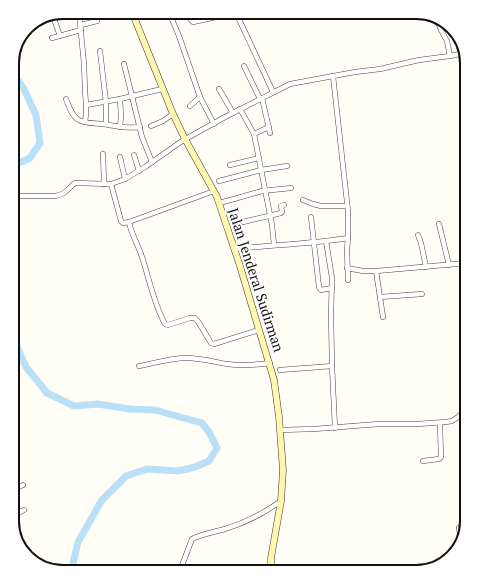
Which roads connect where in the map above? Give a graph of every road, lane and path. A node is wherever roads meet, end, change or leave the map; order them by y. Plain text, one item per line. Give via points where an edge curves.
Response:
1 (80, 19) edge
2 (97, 19) edge
3 (135, 19) edge
4 (172, 19) edge
5 (190, 19) edge
6 (207, 19) edge
7 (238, 19) edge
8 (54, 20) edge
9 (439, 26) edge
10 (81, 27) junction
11 (60, 36) junction
12 (52, 38) dead end
13 (100, 51) dead end
14 (459, 54) edge
15 (450, 56) junction
16 (124, 64) dead end
17 (244, 66) dead end
18 (333, 76) junction
19 (162, 89) junction
20 (219, 89) dead end
21 (274, 92) junction
22 (132, 96) junction
23 (261, 98) junction
24 (120, 99) junction
25 (201, 99) junction
26 (66, 100) dead end
27 (106, 102) junction
28 (86, 105) junction
29 (190, 106) dead end
30 (240, 109) junction
31 (233, 113) junction
32 (174, 115) junction
33 (85, 122) junction
34 (106, 124) junction
35 (214, 124) junction
36 (151, 126) dead end
37 (120, 127) junction
38 (268, 127) junction
39 (140, 128) junction
40 (270, 133) dead end
41 (254, 134) junction
42 (185, 139) junction
43 (103, 154) dead end
44 (134, 154) dead end
45 (120, 157) dead end
46 (259, 158) junction
47 (152, 162) junction
48 (230, 165) dead end
49 (287, 166) dead end
50 (261, 170) junction
51 (139, 171) junction
52 (125, 179) junction
53 (219, 181) dead end
54 (104, 184) junction
55 (111, 184) junction
56 (291, 188) dead end
57 (214, 191) junction
58 (265, 191) junction
59 (19, 196) edge
60 (303, 200) dead end
61 (219, 202) junction
62 (284, 205) dead end
63 (347, 206) junction
64 (270, 216) junction
65 (311, 217) dead end
66 (129, 222) junction
67 (243, 222) dead end
68 (439, 224) dead end
69 (418, 235) dead end
70 (348, 238) junction
71 (326, 241) junction
72 (314, 242) junction
73 (274, 245) junction
74 (234, 250) junction
75 (460, 264) edge
76 (449, 265) junction
77 (426, 267) junction
78 (347, 268) junction
79 (376, 271) junction
80 (348, 280) dead end
81 (332, 288) junction
82 (422, 294) dead end
83 (380, 297) junction
84 (383, 316) dead end
85 (259, 330) junction
86 (270, 363) junction
87 (139, 366) dead end
88 (332, 366) junction
89 (280, 370) dead end
90 (460, 415) edge
91 (440, 423) junction
92 (335, 428) junction
93 (280, 430) junction
94 (423, 461) dead end
95 (23, 485) dead end
96 (19, 487) edge
97 (281, 501) junction
98 (24, 510) dead end
99 (19, 512) edge
100 (182, 565) edge
101 (271, 565) edge

1 - 10 street
2 - 10 street
3 - 19 main road, Jalan Jenderal Sudirman
4 - 25 street
5 - 6 street via 193,22
7 - 21 street
8 - 11 street
9 - 15 street via 447,41
10 - 11 street
10 - 28 street
11 - 12 street
13 - 27 street
14 - 15 street
15 - 18 street
16 - 22 street
17 - 23 street
18 - 21 street via 290,84
18 - 63 street
19 - 22 street
19 - 32 main road, Jalan Jenderal Sudirman
20 - 31 street
21 - 23 street
22 - 24 street
22 - 39 street
23 - 30 street
23 - 38 street
24 - 27 street
24 - 37 street
25 - 29 street
25 - 35 street
26 - 33 street via 75,118
27 - 28 street
27 - 34 street
28 - 33 street
30 - 31 street
30 - 41 street
31 - 35 street
32 - 36 street
32 - 42 main road, Jalan Jenderal Sudirman
33 - 34 street
34 - 37 street
35 - 42 street
37 - 39 street
38 - 40 street
38 - 41 street
39 - 47 street
41 - 46 street
42 - 47 street
42 - 57 main road, Jalan Jenderal Sudirman
43 - 54 street
44 - 51 street
45 - 52 street
46 - 48 street
46 - 50 street
47 - 51 street
49 - 50 street
50 - 53 street
50 - 58 street
51 - 52 street
52 - 55 street
54 - 55 street
54 - 59 street via 75,183 60,195
55 - 66 street via 121,221
56 - 58 street
57 - 61 main road, Jalan Jenderal Sudirman
57 - 66 street
58 - 61 street
58 - 64 street
60 - 63 street via 321,206
61 - 74 main road, Jalan Jenderal Sudirman
62 - 64 street via 281,206 281,213
63 - 70 street
64 - 67 street
64 - 73 street
65 - 72 street
66 - 85 street via 165,324 195,318 214,344
68 - 76 street
69 - 77 street
70 - 71 street
70 - 78 street
71 - 72 street
71 - 81 street
72 - 73 street
72 - 74 street
72 - 81 street via 319,287 321,290
73 - 74 street
74 - 85 main road, Jalan Jenderal Sudirman
75 - 76 street
76 - 77 street
77 - 79 street
78 - 79 street
78 - 80 street
79 - 83 street
81 - 88 street
82 - 83 street
83 - 84 street
85 - 86 main road, Jalan Jenderal Sudirman
86 - 87 street via 241,366 186,358
86 - 93 main road, Jalan Jenderal Sudirman via 277,395
88 - 89 street
88 - 92 street
90 - 91 street via 452,421
91 - 92 street
91 - 94 street via 441,458
92 - 93 street
93 - 97 main road, Jalan Jenderal Sudirman via 283,470
95 - 96 street
97 - 100 street via 248,520 192,538
97 - 101 main road, Jalan Jenderal Sudirman
98 - 99 street

